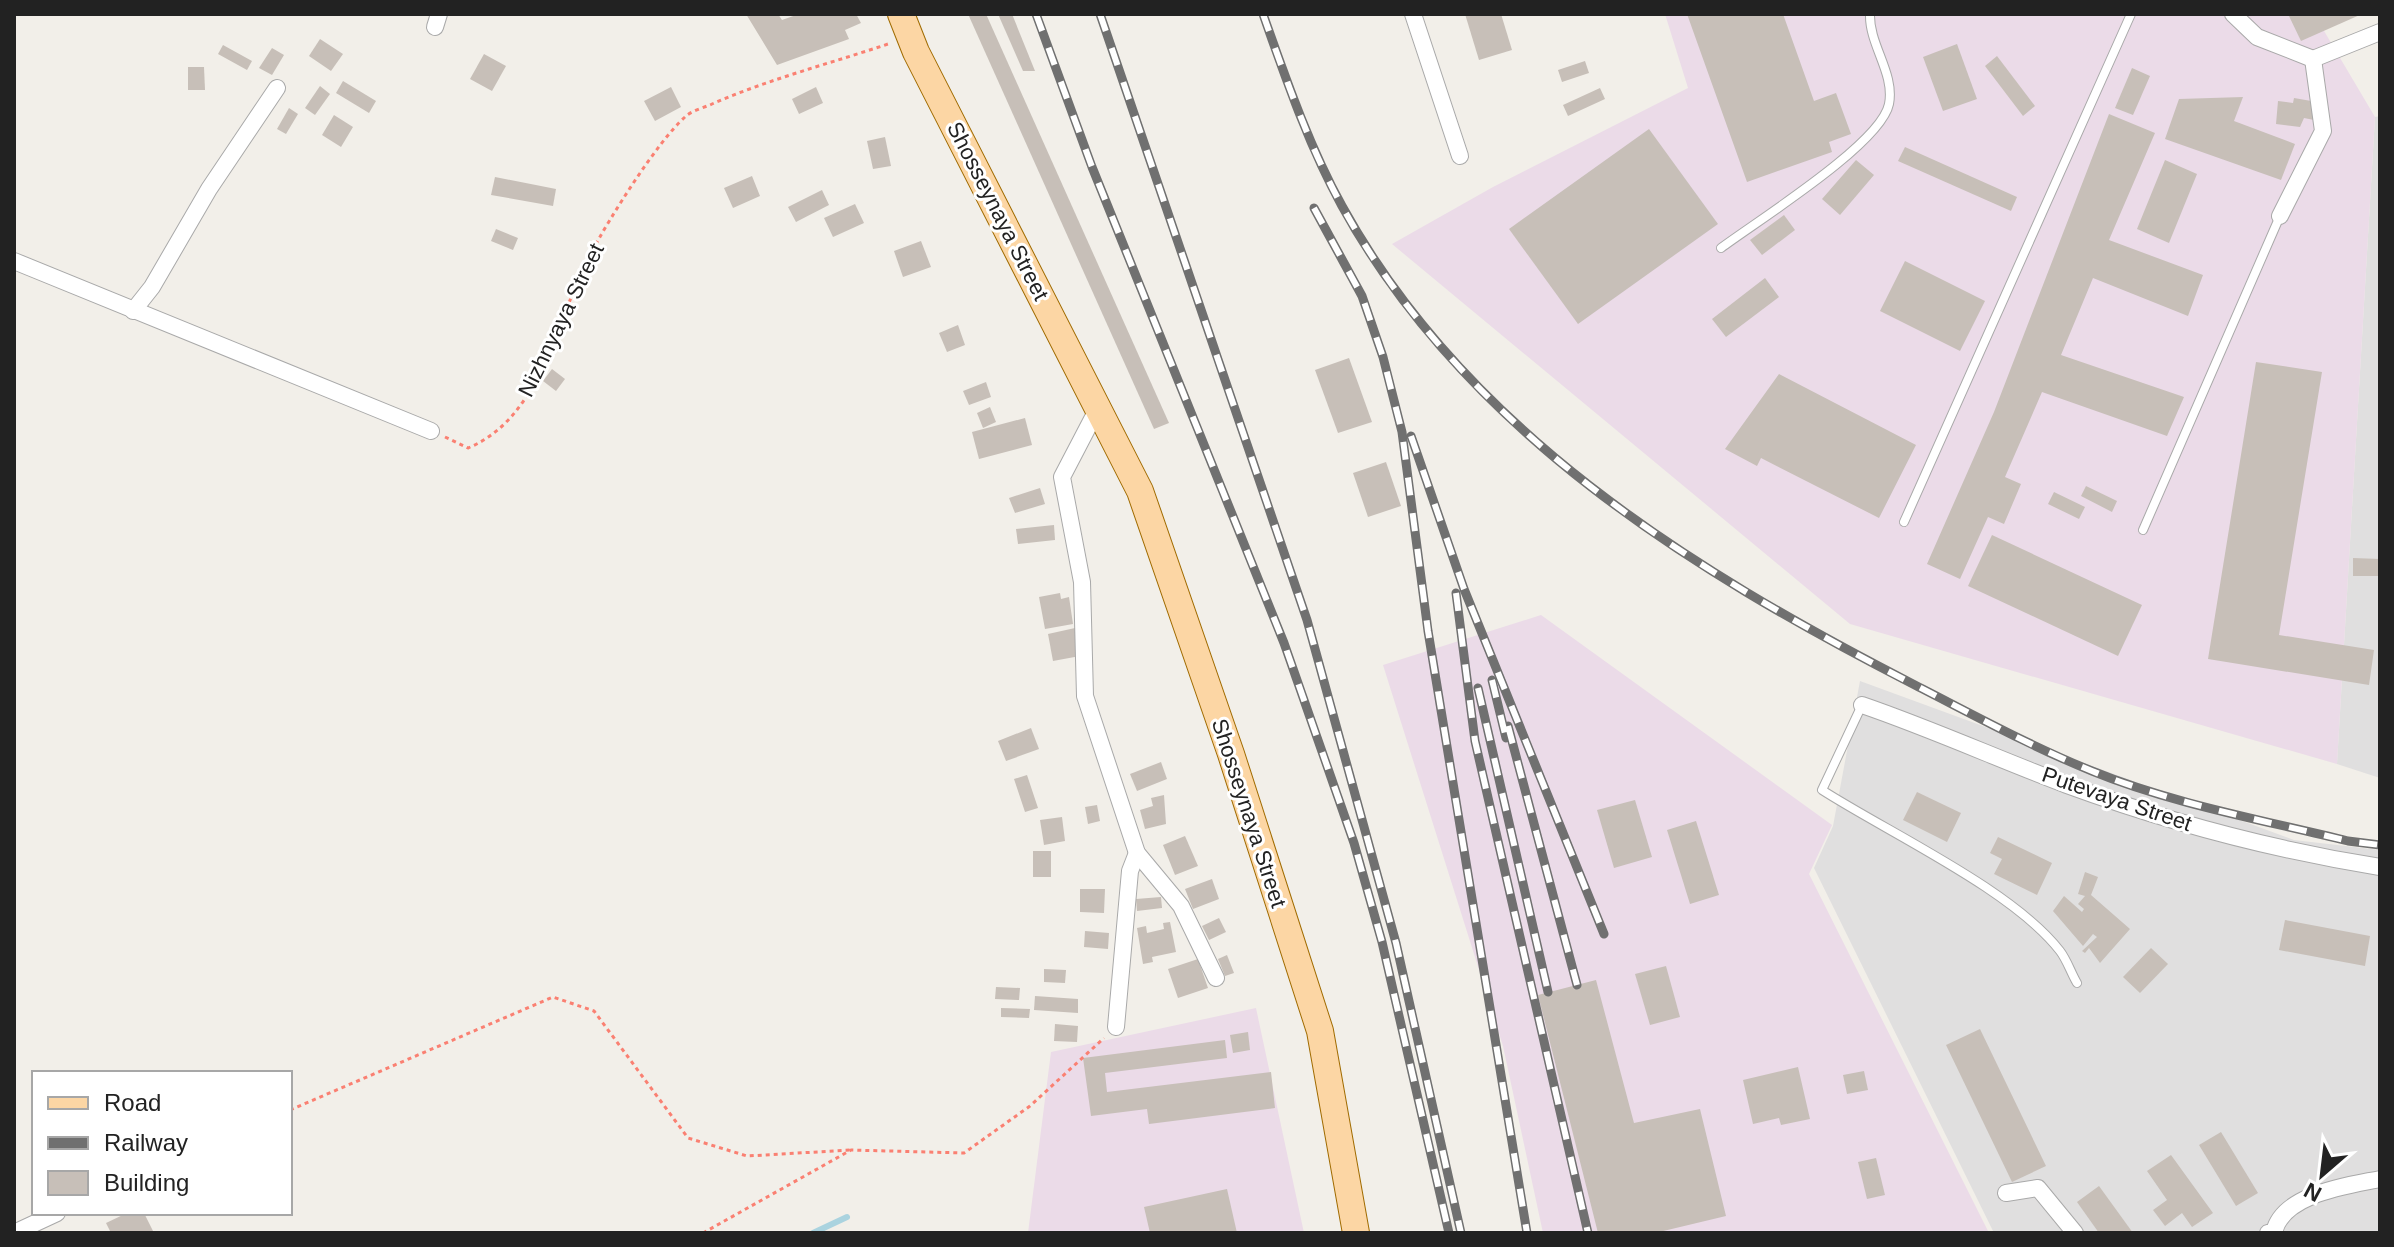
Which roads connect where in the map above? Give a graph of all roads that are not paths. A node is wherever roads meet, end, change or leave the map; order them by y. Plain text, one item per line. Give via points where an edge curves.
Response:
1 (1413, 14) edge
2 (1870, 14) edge
3 (2131, 14) edge
4 (2233, 14) edge
5 (905, 26) edge
6 (2380, 32) edge
7 (2313, 59) junction
8 (277, 88) dead end
9 (1460, 156) dead end
10 (2280, 216) joint
11 (1721, 248) dead end
12 (14, 261) edge
13 (133, 311) junction
14 (1099, 406) junction
15 (431, 431) road end
16 (1904, 522) dead end
17 (2143, 530) dead end
18 (1862, 705) joint
19 (1137, 853) junction
20 (2380, 867) edge
21 (1216, 978) dead end
22 (2077, 983) dead end
23 (1116, 1027) road end
24 (2380, 1179) edge
25 (2006, 1193) dead end
26 (53, 1215) edge
27 (14, 1233) edge
28 (1356, 1233) edge
29 (2075, 1233) edge
30 (2272, 1233) edge

1 - 9 street
2 - 11 lane via 1869,31 1889,82 1889,106 1868,140
3 - 16 lane
4 - 7 street via 2257,37
5 - 14 main road, Shosseynaya Street
6 - 7 street
7 - 10 street via 2323,131
8 - 13 street
10 - 17 lane
12 - 13 street
13 - 15 street
14 - 19 street via 1062,477 1082,582 1085,696
14 - 28 main road, Shosseynaya Street via 1145,506 1320,1031
18 - 20 street, Putevaya Street via 1935,729 2067,785 2205,829
18 - 22 lane via 1822,790 1986,889 2033,924 2060,952
19 - 21 street via 1181,906
19 - 23 street via 1130,871
24 - 30 street via 2339,1187 2289,1207
25 - 29 street via 2038,1188
26 - 27 street

